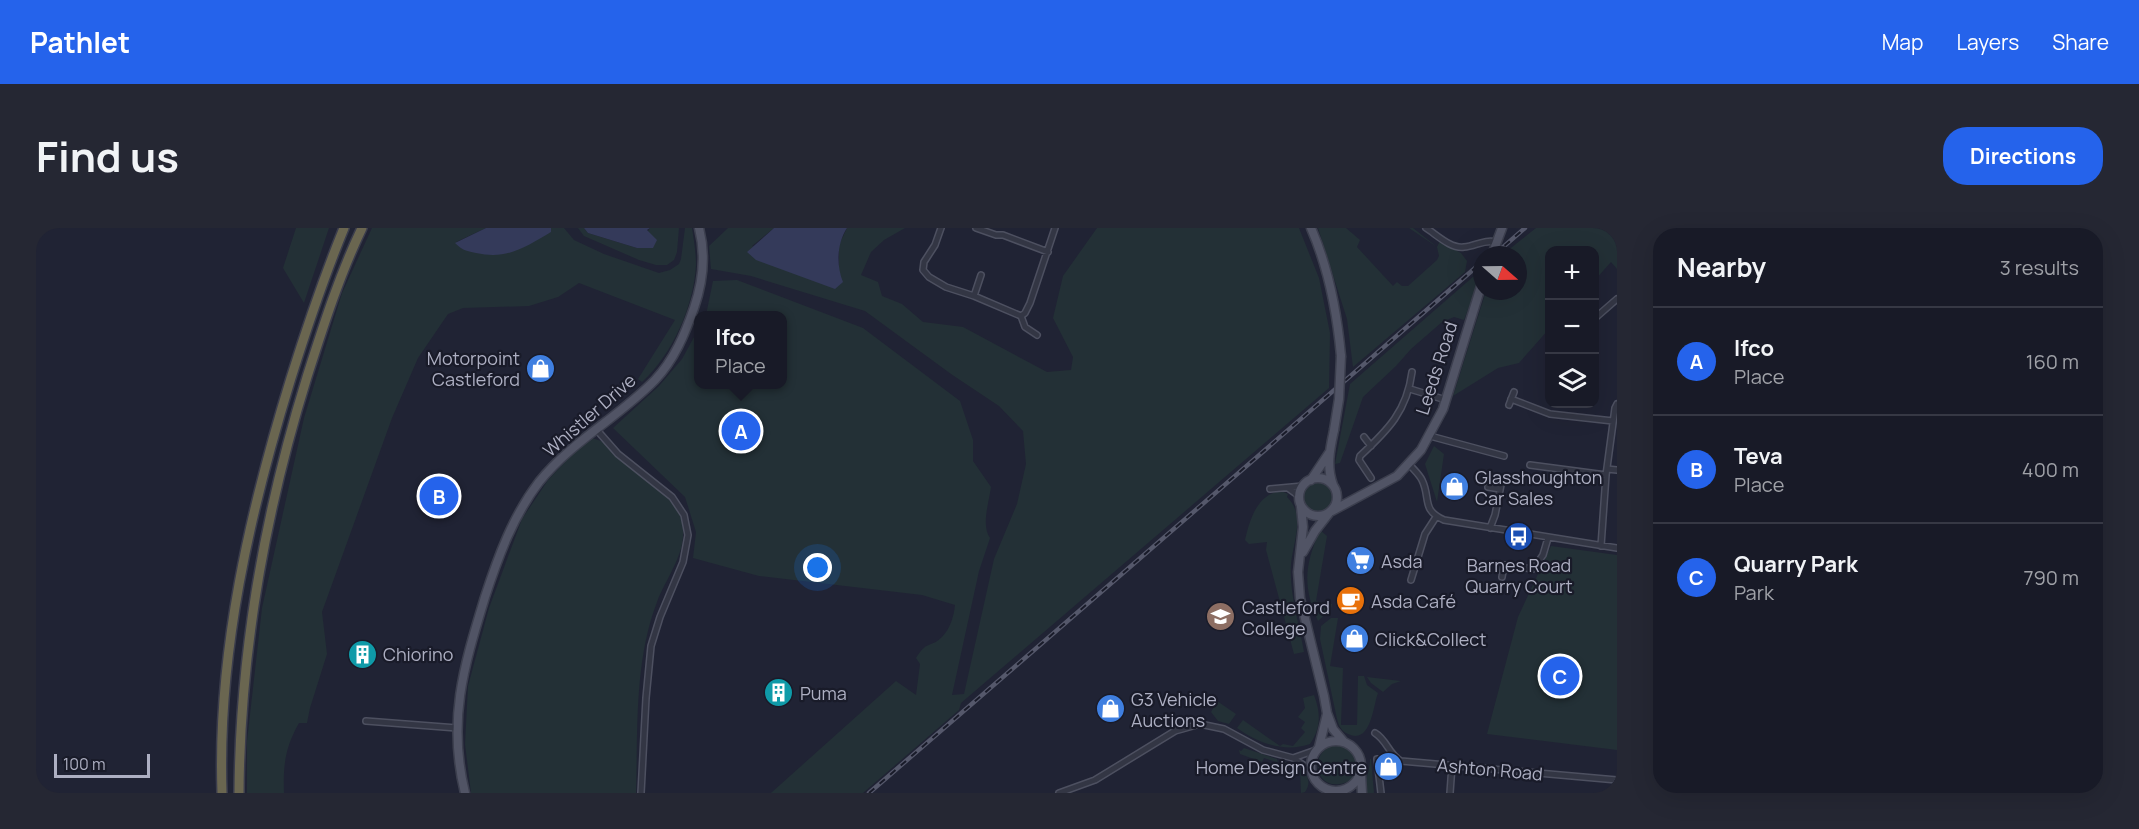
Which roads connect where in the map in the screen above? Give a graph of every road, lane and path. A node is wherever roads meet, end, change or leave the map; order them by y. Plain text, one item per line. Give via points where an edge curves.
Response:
1 (344, 228) edge
2 (362, 228) edge
3 (699, 228) edge
4 (941, 228) edge
5 (976, 228) edge
6 (1055, 228) edge
7 (1311, 228) edge
8 (1426, 228) edge
9 (1502, 228) edge
10 (1497, 242) junction
11 (1495, 246) edge
12 (1048, 252) junction
13 (981, 275) dead end
14 (974, 296) junction
15 (1617, 299) edge
16 (1477, 300) edge
17 (1599, 315) edge
18 (1021, 316) junction
19 (1037, 335) dead end
20 (1412, 372) dead end
21 (1410, 389) junction
22 (1514, 392) dead end
23 (1446, 400) junction
24 (1617, 404) edge
25 (1613, 421) junction
26 (596, 429) junction
27 (1430, 436) junction
28 (1364, 437) dead end
29 (1371, 446) junction
30 (1329, 453) junction
31 (1504, 456) dead end
32 (1409, 464) junction
33 (1530, 465) dead end
34 (1617, 470) edge
35 (1606, 472) junction
36 (1371, 478) dead end
37 (1311, 480) junction
38 (1502, 480) dead end
39 (1303, 486) junction
40 (1286, 487) junction
41 (1334, 487) junction
42 (1488, 487) dead end
43 (1270, 489) dead end
44 (1500, 489) junction
45 (1299, 496) junction
46 (1354, 497) junction
47 (1301, 507) junction
48 (1330, 512) junction
49 (1436, 517) junction
50 (1490, 528) junction
51 (1548, 538) junction
52 (1601, 546) junction
53 (1617, 548) edge
54 (1301, 555) junction
55 (1502, 577) dead end
56 (1411, 580) dead end
57 (1327, 713) junction
58 (366, 721) dead end
59 (457, 728) junction
60 (1375, 733) dead end
61 (1344, 742) junction
62 (1318, 748) junction
63 (1293, 758) junction
64 (1377, 759) dead end
65 (1452, 765) junction
66 (1360, 771) junction
67 (1312, 774) junction
68 (1617, 780) edge
69 (1333, 792) edge
70 (222, 793) edge
71 (238, 793) edge
72 (465, 793) edge
73 (642, 793) edge
74 (1059, 793) edge
75 (1313, 793) edge
76 (1362, 793) edge
77 (1381, 793) edge
78 (1450, 793) edge

1 - 70 highway via 324,276 278,420 249,537 228,659
2 - 71 highway via 315,351 278,483 244,679
3 - 26 main road, Whistler Drive via 703,270 684,336 656,379
4 - 14 street via 923,270 946,287
5 - 12 street
6 - 12 street
7 - 30 main road, bridge via 1337,317 1341,356
8 - 10 street via 1455,246
9 - 10 main road
10 - 11 main road
12 - 18 street via 1030,303
13 - 14 street
14 - 18 street
15 - 17 street
16 - 23 main road, Leeds Road
18 - 19 street via 1025,327
20 - 21 street
21 - 23 street
21 - 29 street via 1401,410
22 - 25 street via 1510,402 1550,414
23 - 27 main road, Leeds Road
24 - 25 street
25 - 35 street
26 - 59 main road, Whistler Drive via 541,480 509,533 472,638 460,687
26 - 73 street via 618,454 672,497 684,515 688,535 683,562 651,646
27 - 31 street
27 - 32 main road, Leeds Road
28 - 29 street
29 - 36 street via 1359,460
30 - 37 main road
30 - 41 main road via 1329,475
32 - 46 main road, Leeds Road via 1378,488
32 - 49 street via 1421,478 1429,509
33 - 35 street
34 - 35 street
35 - 52 street
37 - 39 main road
37 - 41 main road via 1324,479
38 - 44 street
39 - 40 street
39 - 45 main road
40 - 43 street
40 - 45 street
41 - 46 main road
41 - 48 main road via 1337,500
42 - 44 street
44 - 50 street
45 - 47 main road
46 - 48 main road, Leeds Road
47 - 48 main road via 1318,517
47 - 54 main road
48 - 54 main road
49 - 50 street
49 - 56 street via 1425,534
50 - 51 street
51 - 52 street
51 - 55 street via 1533,569 1504,565
52 - 53 street
54 - 57 main road via 1300,598
57 - 61 main road
57 - 62 main road
58 - 59 street
59 - 72 main road, Whistler Drive
60 - 65 street, Ashton Road via 1397,760
61 - 62 main road via 1331,741
61 - 66 main road via 1357,752
62 - 63 street
62 - 67 main road via 1311,763
63 - 67 street
63 - 74 street via 1263,750 1224,729 1200,724 1175,731 1095,780
64 - 77 street
65 - 68 street, Ashton Road
65 - 78 street
66 - 69 main road via 1352,785
66 - 76 main road
67 - 69 main road
67 - 75 main road

